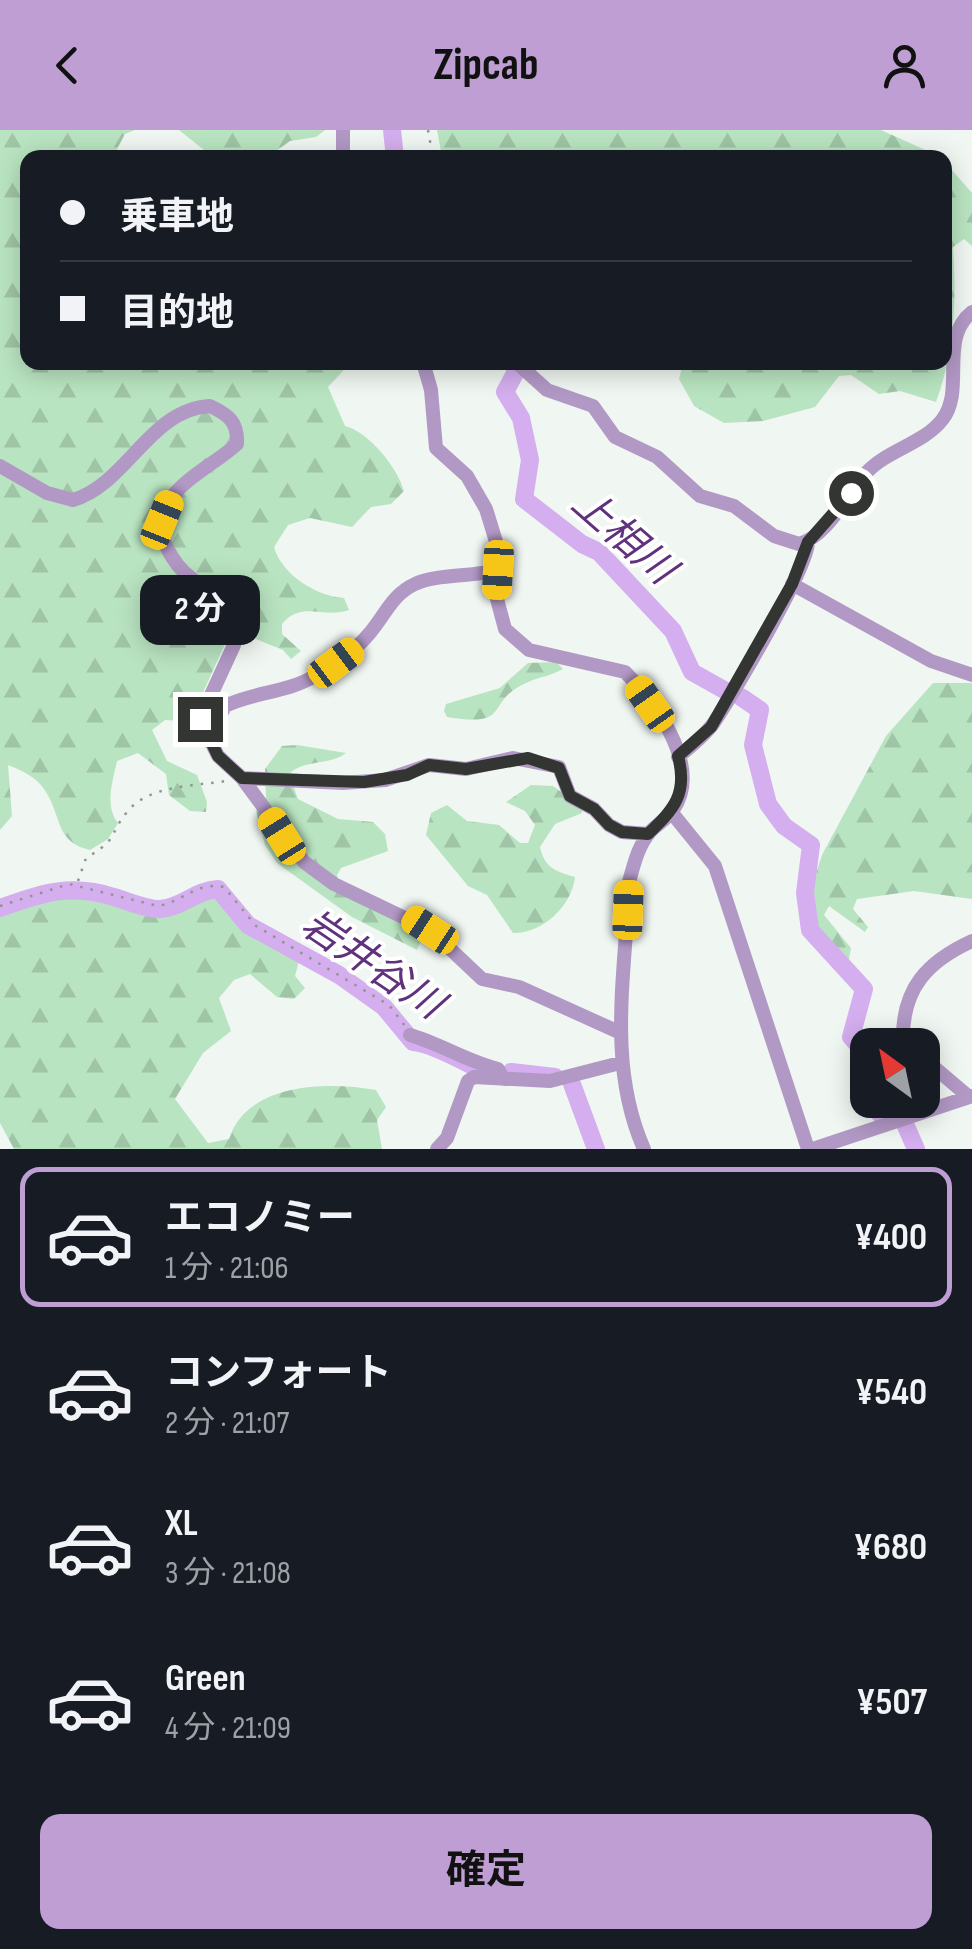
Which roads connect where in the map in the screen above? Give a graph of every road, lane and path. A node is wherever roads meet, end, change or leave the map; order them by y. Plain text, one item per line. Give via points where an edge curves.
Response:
1 (972, 312) edge
2 (425, 370) edge
3 (522, 370) edge
4 (0, 466) edge
5 (808, 542) junction
6 (498, 570) junction
7 (792, 584) junction
8 (972, 675) edge
9 (208, 741) junction
10 (678, 756) junction
11 (242, 778) junction
12 (672, 813) junction
13 (648, 834) junction
14 (77, 884) junction
15 (0, 906) edge
16 (972, 941) edge
17 (903, 1028) edge
18 (621, 1032) junction
19 (410, 1035) joint
20 (620, 1063) junction
21 (940, 1072) edge
22 (504, 1079) junction
23 (971, 1096) edge
24 (437, 1149) edge
25 (644, 1149) edge
26 (811, 1149) edge

1 - 5 street via 954,346 942,420 881,459
2 - 6 street via 436,448 477,488 496,536
3 - 5 street via 547,390 593,406 615,437 657,457 700,496 734,506 783,541
4 - 9 street via 73,500 104,484 178,415 210,406 228,415 238,430 237,444 171,496 161,533 177,566 234,600 240,612 234,645 200,719
5 - 7 street
6 - 9 street via 410,586 336,663 308,680 225,706
6 - 10 street via 499,616 516,642 625,672
7 - 8 street via 931,661
7 - 10 street via 711,727
9 - 11 street
10 - 12 street via 683,789
11 - 13 street via 371,781 429,765 466,769 528,758 559,768 570,796 609,825
11 - 14 path via 173,788 135,804 110,846 86,858
11 - 18 street via 304,862 334,884 413,919 482,978
12 - 13 street
12 - 26 street via 715,866
13 - 18 street via 629,882
14 - 15 path
14 - 19 path via 158,906 195,889 224,887 256,926 390,1005
16 - 17 street via 922,971
18 - 20 street
19 - 22 street via 498,1069
20 - 22 street via 550,1082
20 - 25 street
21 - 23 street
22 - 24 street via 468,1081 448,1138
23 - 26 street

